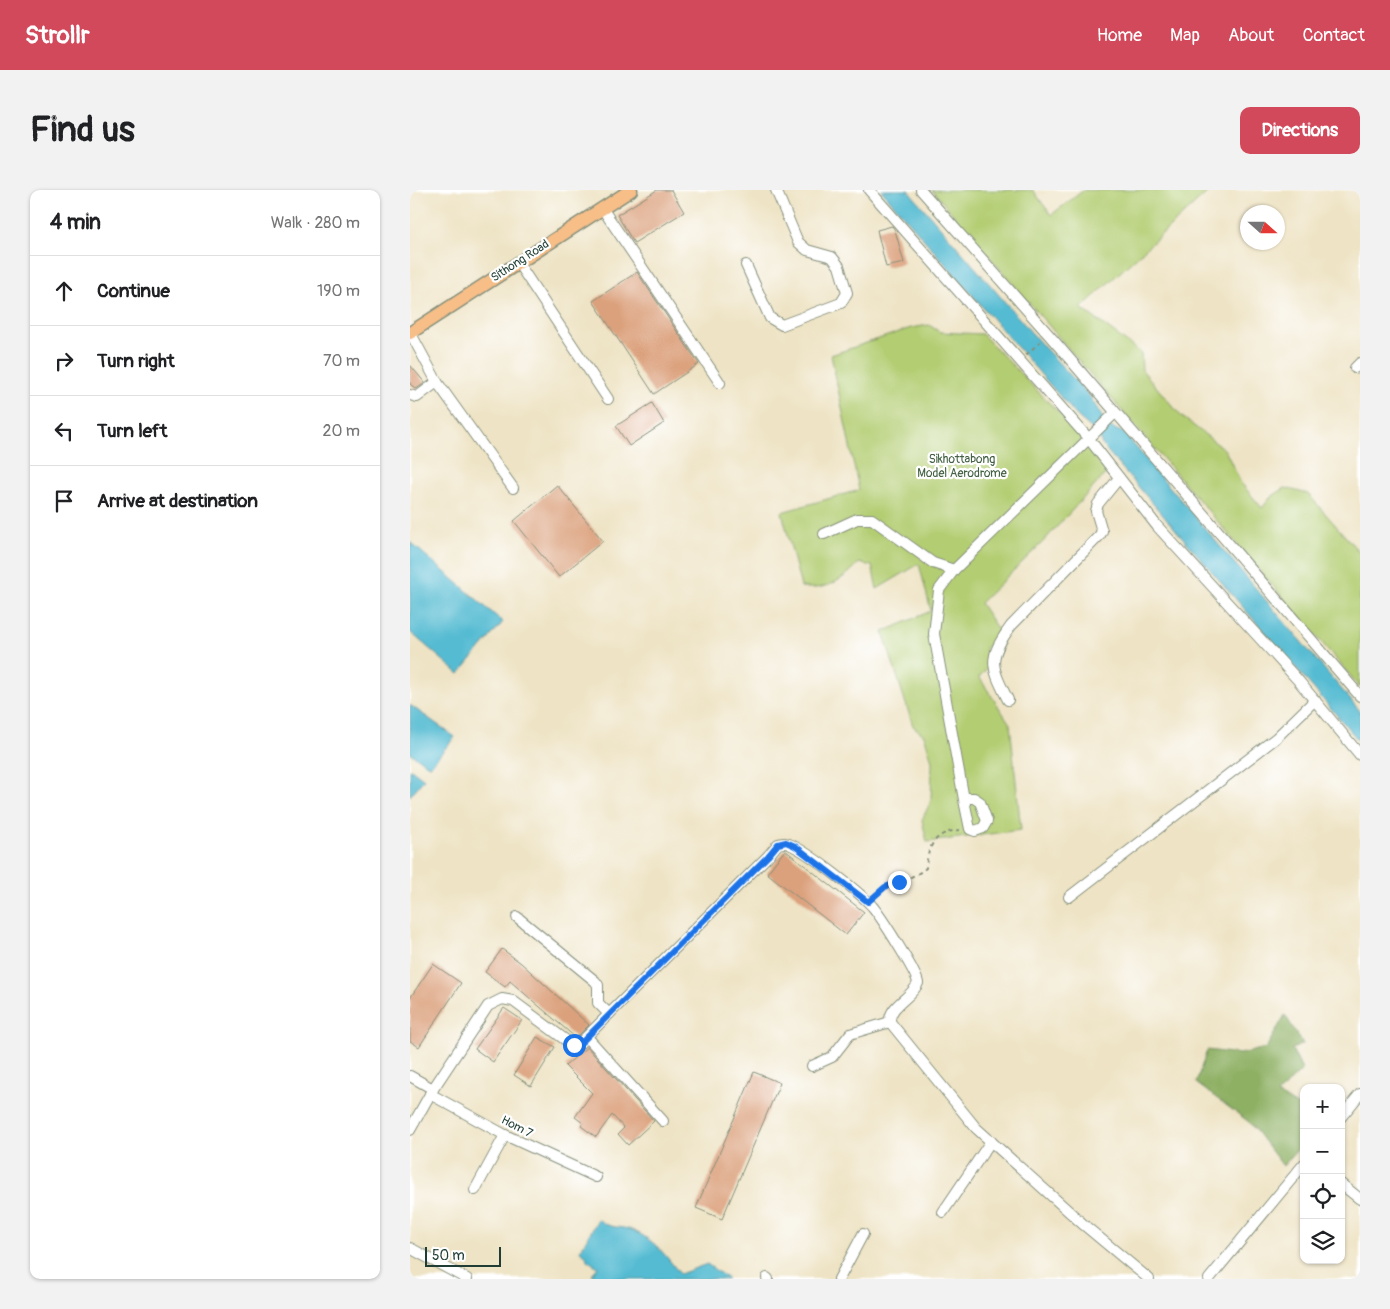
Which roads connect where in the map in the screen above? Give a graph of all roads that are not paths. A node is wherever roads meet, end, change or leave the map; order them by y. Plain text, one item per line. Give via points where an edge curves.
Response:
1 (776, 190) edge
2 (869, 190) edge
3 (920, 190) edge
4 (624, 192) edge
5 (602, 208) junction
6 (518, 263) junction
7 (746, 265) dead end
8 (410, 333) edge
9 (437, 382) junction
10 (720, 383) dead end
11 (410, 395) edge
12 (608, 398) dead end
13 (1112, 416) junction
14 (1091, 435) junction
15 (1119, 478) junction
16 (513, 488) dead end
17 (824, 534) dead end
18 (954, 570) junction
19 (1360, 696) edge
20 (1008, 700) dead end
21 (1315, 700) junction
22 (1360, 755) edge
23 (964, 798) junction
24 (1069, 897) dead end
25 (517, 917) dead end
26 (610, 1014) junction
27 (890, 1022) junction
28 (588, 1038) junction
29 (812, 1066) dead end
30 (410, 1076) edge
31 (431, 1092) junction
32 (1360, 1094) edge
33 (1345, 1112) edge
34 (663, 1121) dead end
35 (410, 1130) edge
36 (505, 1136) junction
37 (990, 1142) junction
38 (1300, 1169) edge
39 (596, 1177) dead end
40 (1345, 1187) edge
41 (475, 1190) dead end
42 (1360, 1200) edge
43 (943, 1212) dead end
44 (863, 1234) dead end
45 (410, 1248) edge
46 (467, 1279) edge
47 (839, 1279) edge
48 (1149, 1279) edge
49 (1210, 1279) edge

1 - 7 street via 798,242 808,250 832,257 839,266 847,292 841,303 782,325 770,318
2 - 14 street
3 - 13 street
4 - 5 main road, Sithong Road
5 - 6 main road, Sithong Road
5 - 10 street
6 - 8 main road, Sithong Road
6 - 12 street
8 - 9 street
9 - 11 street via 417,397
9 - 16 street
13 - 14 street
13 - 19 street
14 - 15 street
14 - 18 street
15 - 20 street via 1098,504 1100,535 1001,639 996,650 994,672
15 - 21 street via 1157,526
17 - 18 street via 857,519 872,519 933,562
18 - 23 street via 939,590 934,634
21 - 22 street
21 - 24 street via 1276,738
23 - 23 street via 970,829 983,828 987,821 980,802
25 - 26 street via 595,981 598,1003
26 - 27 street via 778,844 786,842 868,902 901,949 917,979 916,988 890,1015
26 - 28 street
27 - 29 street via 850,1034 832,1057
27 - 37 street
28 - 31 street via 578,1046 571,1044 513,1001 494,1001
28 - 34 street
30 - 31 street, Hom 7
31 - 35 street
31 - 36 street, Hom 7
32 - 33 street
36 - 39 street, Hom 7
36 - 41 street
37 - 43 street
37 - 48 street
38 - 49 street
40 - 42 street
44 - 47 street
45 - 46 street

